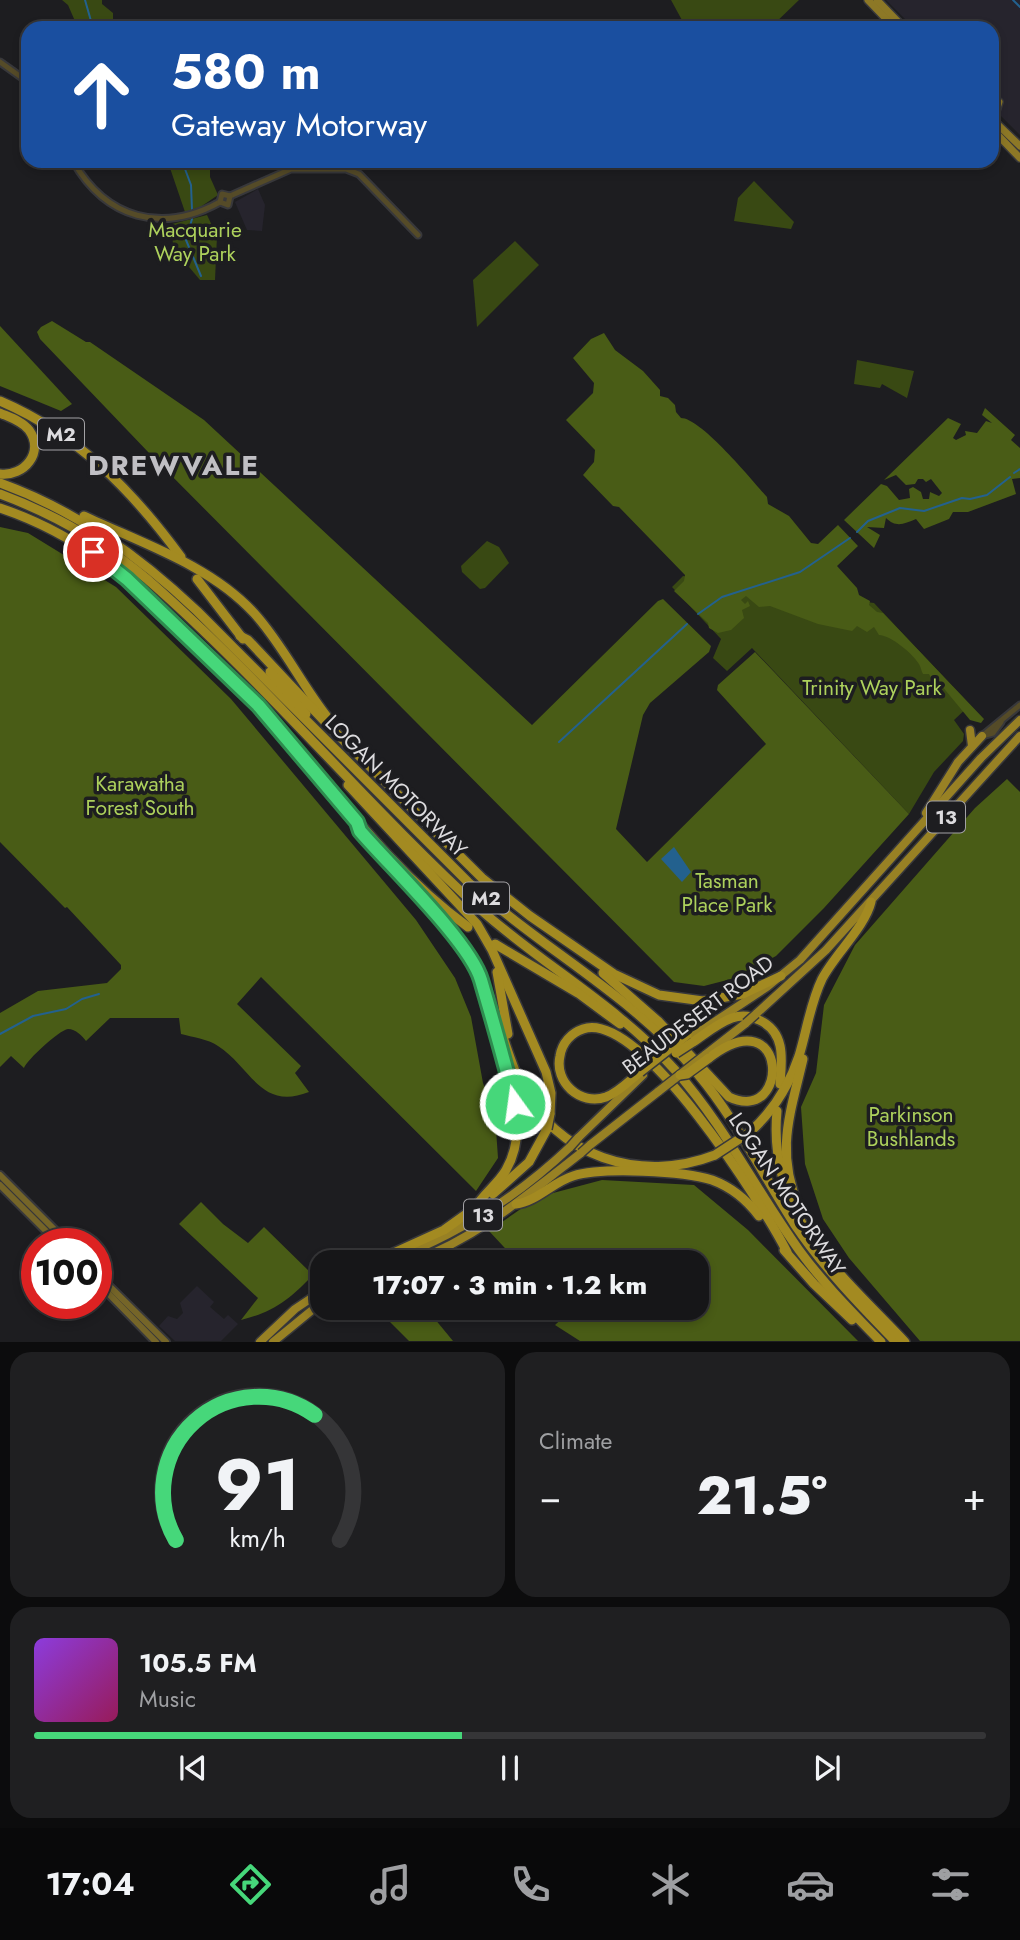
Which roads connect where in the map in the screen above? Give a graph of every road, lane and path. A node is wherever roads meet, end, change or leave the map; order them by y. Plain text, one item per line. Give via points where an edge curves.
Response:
1 (868, 0) edge
2 (877, 0) edge
3 (888, 21) edge
4 (897, 21) edge
5 (0, 62) edge
6 (21, 77) edge
7 (999, 128) edge
8 (999, 131) edge
9 (1020, 146) edge
10 (1020, 158) edge
11 (79, 168) edge
12 (418, 235) dead end
13 (0, 401) edge
14 (0, 413) edge
15 (0, 474) edge
16 (0, 483) edge
17 (0, 494) edge
18 (0, 508) edge
19 (63, 510) junction
20 (181, 557) dead end
21 (197, 579) dead end
22 (240, 636) junction
23 (1020, 705) edge
24 (1020, 720) edge
25 (297, 726) junction
26 (970, 730) dead end
27 (982, 736) joint
28 (1020, 736) edge
29 (972, 746) junction
30 (344, 758) junction
31 (367, 762) junction
32 (357, 822) junction
33 (923, 823) junction
34 (871, 902) junction
35 (468, 927) dead end
36 (493, 947) junction
37 (582, 953) junction
38 (781, 976) junction
39 (481, 981) junction
40 (805, 1029) junction
41 (643, 1037) junction
42 (691, 1037) junction
43 (668, 1055) joint
44 (707, 1056) junction
45 (511, 1059) junction
46 (641, 1073) junction
47 (680, 1075) joint
48 (780, 1084) dead end
49 (777, 1111) dead end
50 (0, 1175) edge
51 (0, 1185) edge
52 (516, 1204) junction
53 (475, 1208) junction
54 (44, 1228) edge
55 (53, 1228) edge
56 (816, 1243) junction
57 (400, 1250) edge
58 (416, 1250) edge
59 (439, 1250) edge
60 (787, 1252) junction
61 (112, 1291) edge
62 (112, 1295) edge
63 (310, 1299) edge
64 (126, 1307) junction
65 (310, 1312) edge
66 (877, 1338) edge
67 (156, 1342) edge
68 (166, 1342) edge
69 (260, 1342) edge
70 (274, 1342) edge
71 (896, 1342) edge
72 (905, 1342) edge

1 - 3 main road
2 - 4 main road
5 - 6 street
7 - 9 main road
8 - 10 main road
11 - 12 street via 100,195 120,209 163,219 199,213 220,202 228,205 230,197 291,169 346,169 359,174
13 - 20 highway, M2 via 42,422 96,460 140,503
14 - 15 highway via 28,428 34,444 27,466 16,473
16 - 19 highway, LOGAN MOTORWAY
17 - 25 highway, LOGAN MOTORWAY via 73,528 134,568
18 - 32 highway, M2 via 73,540 127,579 263,711
19 - 30 highway, LOGAN MOTORWAY via 116,542 161,578
19 - 31 highway via 70,509 199,571 228,590 261,622 318,706
21 - 22 highway, M2
22 - 30 highway, M2
22 - 31 highway
23 - 27 street
24 - 33 highway, BEAUDESERT ROAD / 13
25 - 36 highway via 304,739 463,906
25 - 41 highway, LOGAN MOTORWAY via 482,911
26 - 29 highway
27 - 29 highway
28 - 34 highway, BEAUDESERT ROAD / 13
29 - 33 highway
30 - 71 highway, LOGAN MOTORWAY / M2 via 482,894 620,997 680,1055 731,1120 806,1241
31 - 37 highway via 482,878
32 - 35 highway, M2 via 415,884
32 - 39 highway via 457,942
33 - 38 highway, BEAUDESERT ROAD / 13
34 - 40 highway via 821,982
34 - 44 highway, BEAUDESERT ROAD / 13, bridge via 810,967
36 - 41 highway, M2 via 572,989 629,1032
36 - 45 highway
36 - 53 highway, bridge via 546,1072 550,1114 540,1146 524,1168
37 - 38 highway via 628,982 676,999 734,997
37 - 44 highway via 673,1035 725,1094 752,1100 764,1094 773,1081 772,1059 753,1042 733,1042
38 - 42 highway, BEAUDESERT ROAD / 13
39 - 45 highway
39 - 53 highway via 518,1122 508,1166
40 - 45 highway, bridge via 785,1089 750,1132 715,1155 652,1168 590,1153 565,1138 540,1114
40 - 56 highway via 786,1124 785,1158 792,1191
41 - 66 highway, LOGAN MOTORWAY / M2 via 721,1127 812,1267
42 - 43 highway, bridge
42 - 46 highway, bridge
42 - 48 highway via 730,1019 746,1016 761,1020 780,1042
43 - 46 highway, BEAUDESERT ROAD / 13, bridge
44 - 47 highway, bridge
46 - 58 highway, BEAUDESERT ROAD / 13, bridge via 536,1178 474,1221
46 - 60 highway via 608,1096 584,1097 565,1082 560,1053 572,1035 597,1027 615,1034 645,1058 702,1119
47 - 52 highway, BEAUDESERT ROAD / 13, bridge
49 - 56 highway via 780,1178 790,1204
50 - 55 main road
51 - 54 main road
52 - 59 highway, BEAUDESERT ROAD / 13
52 - 60 highway via 589,1172 703,1178 745,1200
53 - 57 highway via 444,1230
56 - 72 highway
60 - 66 highway via 832,1303
61 - 64 main road
62 - 64 main road
63 - 69 highway
64 - 67 main road
64 - 68 main road
65 - 70 highway

